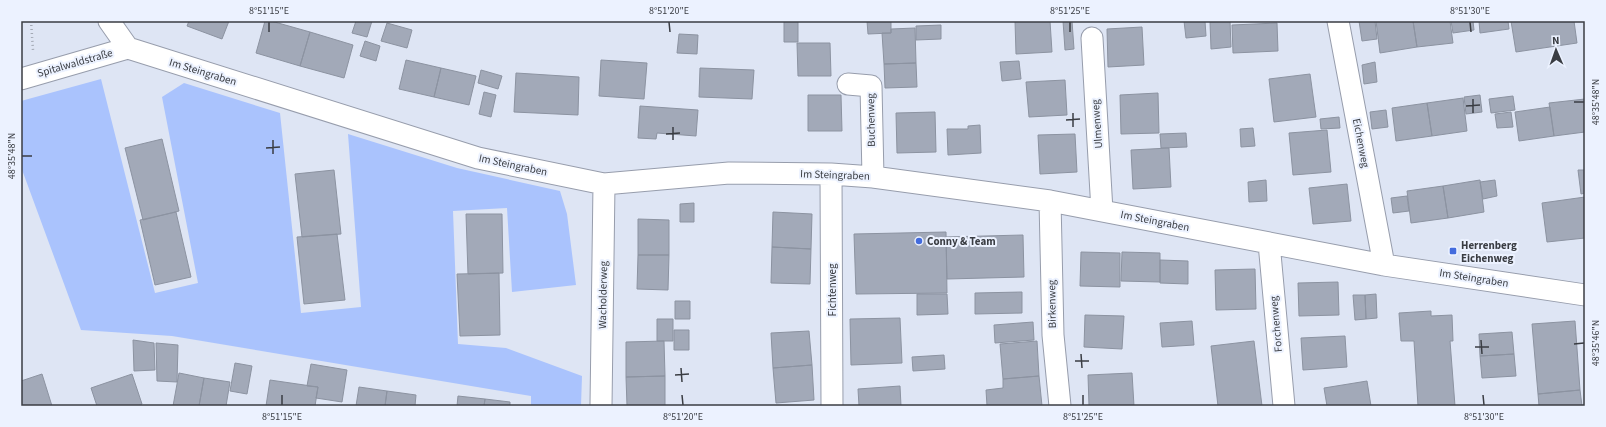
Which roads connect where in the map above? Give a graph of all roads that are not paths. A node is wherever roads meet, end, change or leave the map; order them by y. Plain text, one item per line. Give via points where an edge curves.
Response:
1 (109, 21) edge
2 (1338, 21) edge
3 (1092, 38) dead end
4 (128, 48) junction
5 (28, 77) edge
6 (848, 84) dead end
7 (831, 174) junction
8 (873, 177) junction
9 (604, 184) junction
10 (1050, 201) junction
11 (1102, 210) junction
12 (1269, 243) junction
13 (1384, 265) junction
14 (1585, 295) edge
15 (602, 406) edge
16 (832, 406) edge
17 (1060, 406) edge
18 (1284, 406) edge

1 - 4 street
2 - 13 street, Eichenweg
3 - 11 street, Ulmenweg
4 - 5 street, Spitalwaldstraße
4 - 9 street, Im Steingraben via 478,158
6 - 8 street, Buchenweg via 871,86
7 - 8 street, Im Steingraben
7 - 9 street, Im Steingraben via 729,173
7 - 16 street, Fichtenweg
8 - 10 street, Im Steingraben
9 - 15 street, Wacholderweg
10 - 11 street, Im Steingraben
10 - 17 street, Birkenweg via 1053,335
11 - 12 street, Im Steingraben
12 - 13 street, Im Steingraben
12 - 18 street, Forchenweg
13 - 14 street, Im Steingraben

